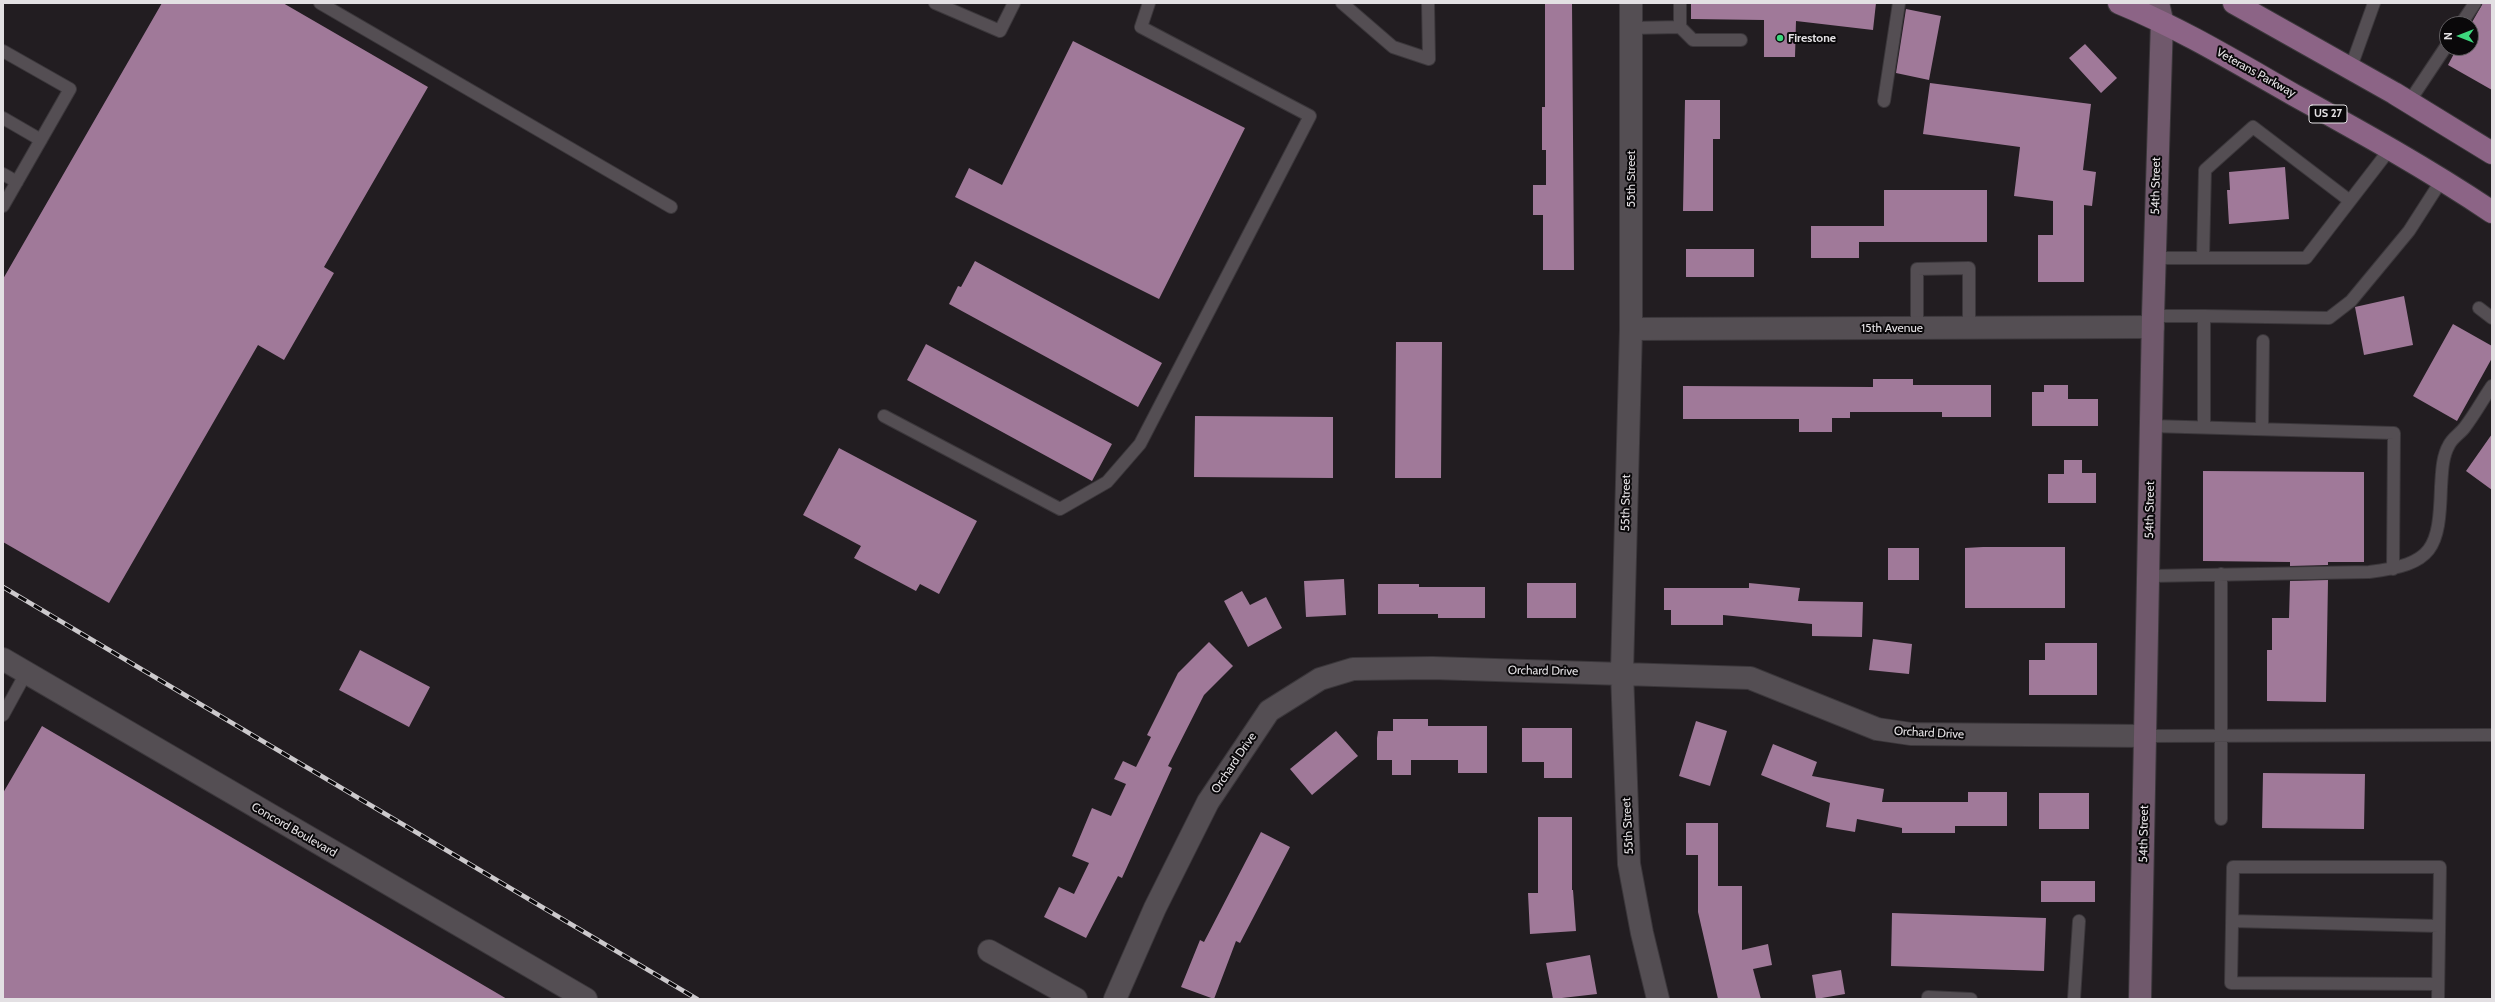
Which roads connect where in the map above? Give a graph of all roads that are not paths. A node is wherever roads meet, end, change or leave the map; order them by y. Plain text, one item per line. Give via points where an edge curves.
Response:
1 (320, 3) edge
2 (935, 3) edge
3 (1014, 3) edge
4 (1149, 3) edge
5 (1342, 3) edge
6 (1428, 3) edge
7 (1631, 3) edge
8 (1680, 3) edge
9 (1899, 3) edge
10 (2119, 3) edge
11 (2234, 3) edge
12 (2374, 3) edge
13 (2475, 3) edge
14 (2163, 9) edge
15 (2466, 16) edge
16 (1680, 27) junction
17 (1631, 28) junction
18 (1741, 40) dead end
19 (3, 51) edge
20 (2440, 56) edge
21 (2351, 67) junction
22 (1884, 101) dead end
23 (2410, 102) junction
24 (3, 118) edge
25 (41, 140) junction
26 (2390, 149) junction
27 (2492, 153) edge
28 (3, 174) edge
29 (2443, 178) junction
30 (17, 182) junction
31 (2350, 201) junction
32 (3, 206) edge
33 (671, 207) dead end
34 (2492, 212) edge
35 (2154, 258) junction
36 (2203, 258) junction
37 (2479, 308) dead end
38 (2204, 316) junction
39 (2492, 318) edge
40 (2153, 322) junction
41 (1917, 328) junction
42 (1969, 328) junction
43 (1631, 329) junction
44 (2263, 341) dead end
45 (2492, 386) edge
46 (884, 416) dead end
47 (2151, 426) junction
48 (2204, 427) junction
49 (2262, 429) junction
50 (2393, 569) junction
51 (2221, 574) junction
52 (2149, 576) junction
53 (3, 659) edge
54 (1622, 672) junction
55 (26, 673) junction
56 (3, 715) edge
57 (2492, 735) edge
58 (2146, 736) junction
59 (2222, 736) junction
60 (2221, 819) dead end
61 (2079, 921) dead end
62 (2232, 921) junction
63 (2439, 926) junction
64 (989, 952) dead end
65 (2438, 984) junction
66 (586, 999) edge
67 (1076, 999) edge
68 (1115, 999) edge
69 (1658, 999) edge
70 (1928, 999) edge
71 (1971, 999) edge
72 (2074, 999) edge
73 (2140, 999) edge
74 (2438, 999) edge

1 - 33 lane
2 - 3 lane via 1000,31
4 - 46 lane via 1141,27 1310,116 1140,444 1107,482 1060,509
5 - 6 lane via 1393,47 1429,59
7 - 17 street, 55th Street
8 - 16 lane
9 - 22 lane
10 - 14 main road, Veterans Parkway / US 27
11 - 21 main road
12 - 21 lane
13 - 15 lane
14 - 26 main road, Veterans Parkway / US 27
14 - 35 main road, 54th Street
16 - 17 lane
16 - 18 lane via 1693,40
17 - 43 street, 55th Street
19 - 25 lane via 70,89
20 - 23 lane
21 - 23 main road
23 - 27 main road
24 - 25 lane
25 - 30 lane
26 - 29 main road, Veterans Parkway / US 27
26 - 31 lane
28 - 30 lane
29 - 34 main road, Veterans Parkway / US 27
29 - 38 lane via 2410,232 2351,301 2329,318
30 - 32 lane
31 - 36 lane via 2306,258
31 - 36 lane via 2252,127 2205,170
35 - 36 lane
35 - 40 main road, 54th Street
37 - 39 lane
38 - 40 lane
38 - 48 lane
40 - 42 street, 15th Avenue
40 - 47 main road, 54th Street
41 - 42 street, 15th Avenue
41 - 42 lane via 1917,269 1969,268
41 - 43 street, 15th Avenue
43 - 54 street, 55th Street
44 - 49 lane
45 - 50 lane via 2464,428 2449,444 2442,471 2440,519 2433,546 2417,560
47 - 48 lane
47 - 52 main road, 54th Street
48 - 49 lane
49 - 50 lane via 2394,433
50 - 51 lane via 2369,572
51 - 52 lane
51 - 59 lane
52 - 58 main road, 54th Street
53 - 55 street, Concord Boulevard
54 - 58 street, Orchard Drive via 1750,678 1877,729 1911,734
54 - 68 street, Orchard Drive via 1353,669 1320,679 1268,711 1208,802 1155,908
54 - 69 street, 55th Street via 1629,864
55 - 56 lane
55 - 66 street, Concord Boulevard
57 - 59 lane
58 - 59 lane
58 - 73 main road, 54th Street
59 - 60 lane
61 - 72 lane
62 - 63 lane
62 - 63 lane via 2233,867 2440,868
62 - 65 lane via 2231,983
63 - 65 lane
64 - 67 street
65 - 74 lane
70 - 71 lane

